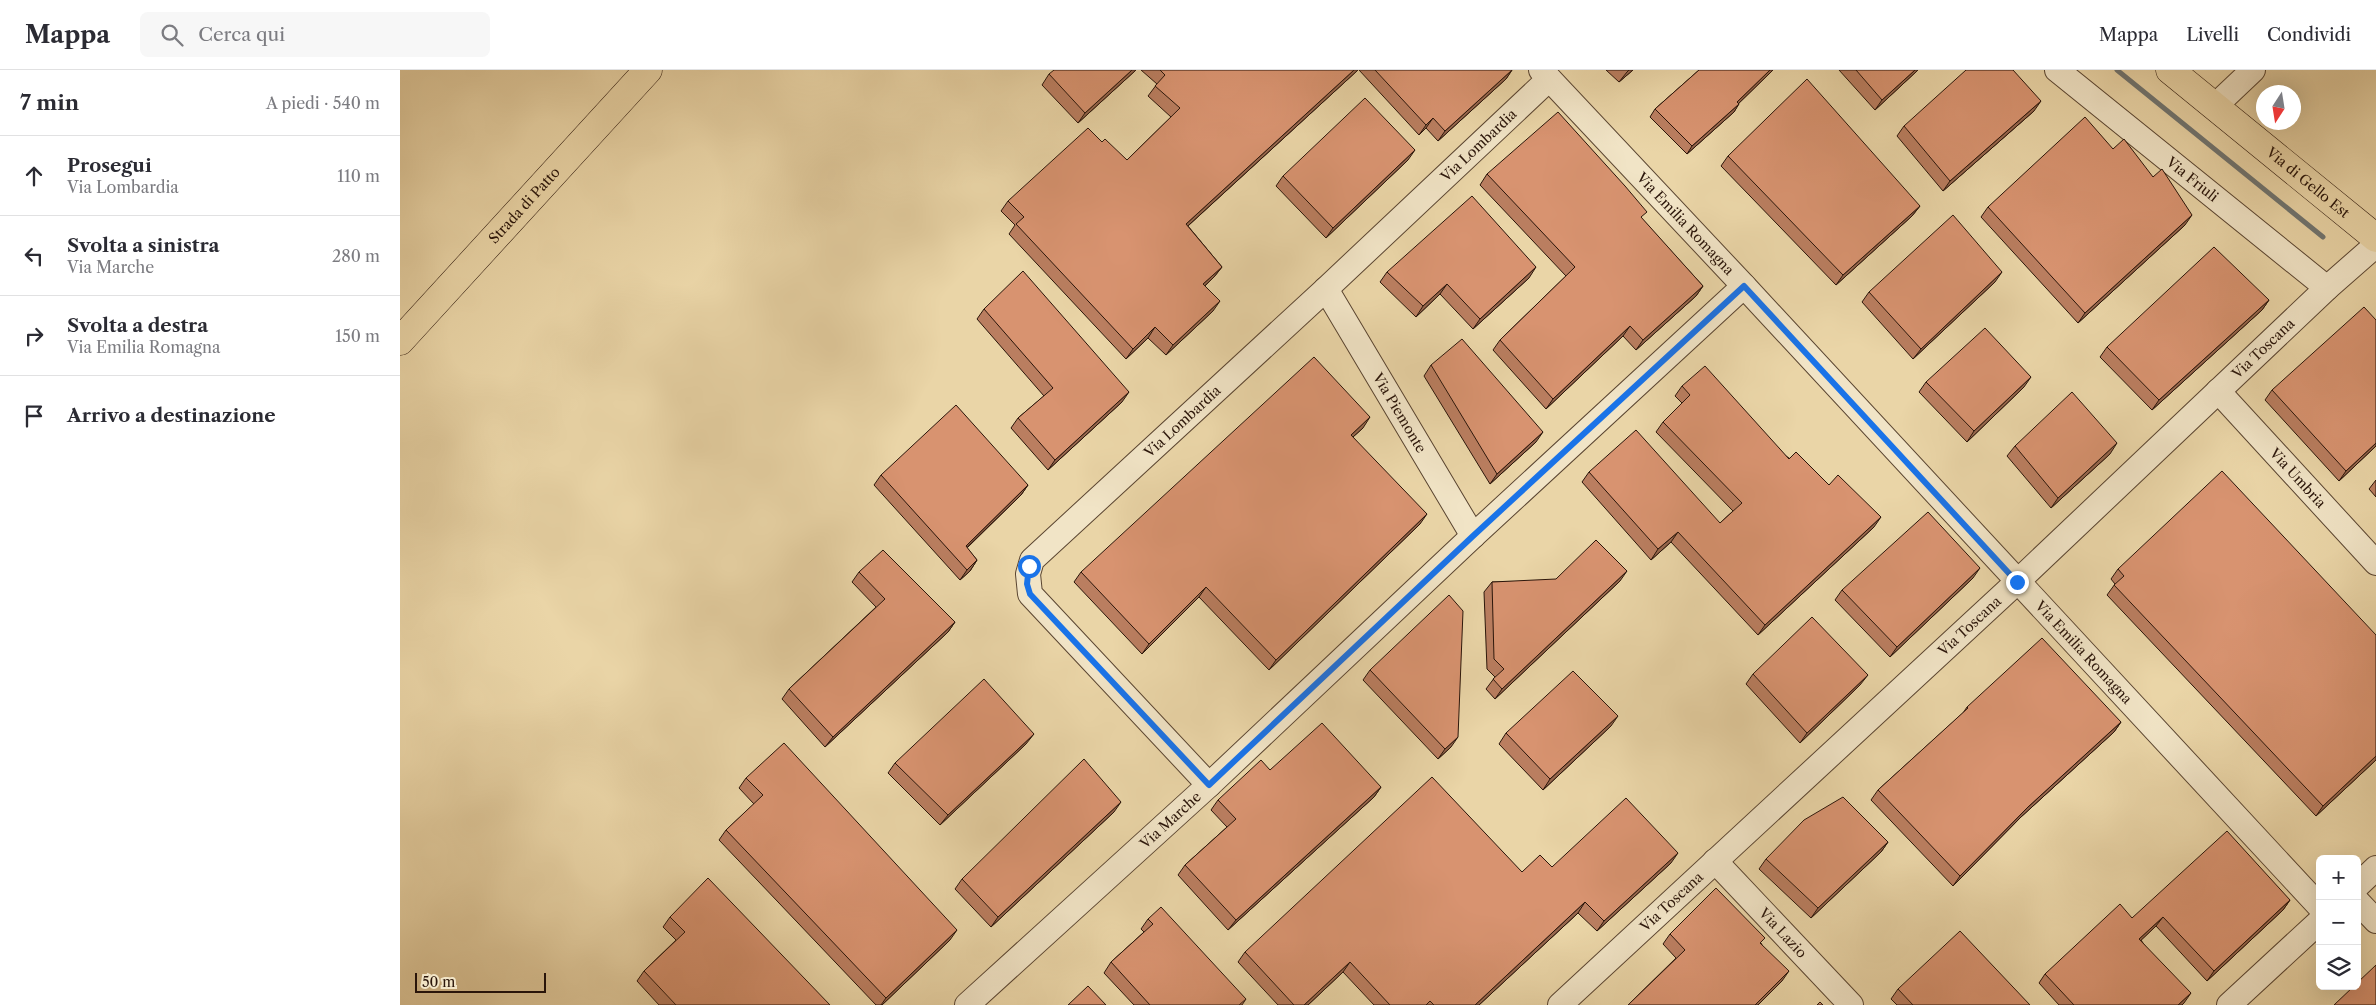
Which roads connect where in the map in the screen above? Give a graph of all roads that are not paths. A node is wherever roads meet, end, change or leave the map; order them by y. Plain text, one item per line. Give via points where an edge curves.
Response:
1 (648, 70) edge
2 (2057, 70) edge
3 (2170, 70) edge
4 (2253, 70) edge
5 (1545, 74) edge
6 (2215, 106) junction
7 (2376, 238) edge
8 (2376, 245) edge
9 (1744, 286) junction
10 (2327, 288) junction
11 (1326, 289) junction
12 (400, 341) edge
13 (2218, 392) junction
14 (1473, 536) junction
15 (2376, 564) edge
16 (2017, 582) junction
17 (1209, 785) junction
18 (1716, 861) junction
19 (2376, 868) edge
20 (2361, 882) edge
21 (2316, 903) edge
22 (2361, 905) edge
23 (2376, 921) edge
24 (2316, 925) edge
25 (967, 1005) edge
26 (1560, 1005) edge
27 (1851, 1005) edge
28 (2229, 1005) edge

1 - 12 main road, Strada di Patto
2 - 10 street, Via Friuli
3 - 6 main road, Via di Gello Est
4 - 6 street
5 - 9 street, Via Emilia Romagna
5 - 11 street, Via Lombardia
6 - 7 main road, Via di Gello Est
8 - 10 street, Via Toscana
9 - 14 street, Via Marche
9 - 16 street, Via Emilia Romagna
10 - 13 street, Via Toscana
11 - 14 street, Via Piemonte
11 - 17 street, Via Lombardia via 1035,556 1029,566 1027,584 1030,594
13 - 15 street, Via Umbria
13 - 16 street, Via Toscana
14 - 17 street, Via Marche
16 - 18 street, Via Toscana
16 - 21 street, Via Emilia Romagna
17 - 25 street, Via Marche
18 - 26 street, Via Toscana
18 - 27 street, Via Lazio
19 - 20 street
22 - 23 street
24 - 28 street

